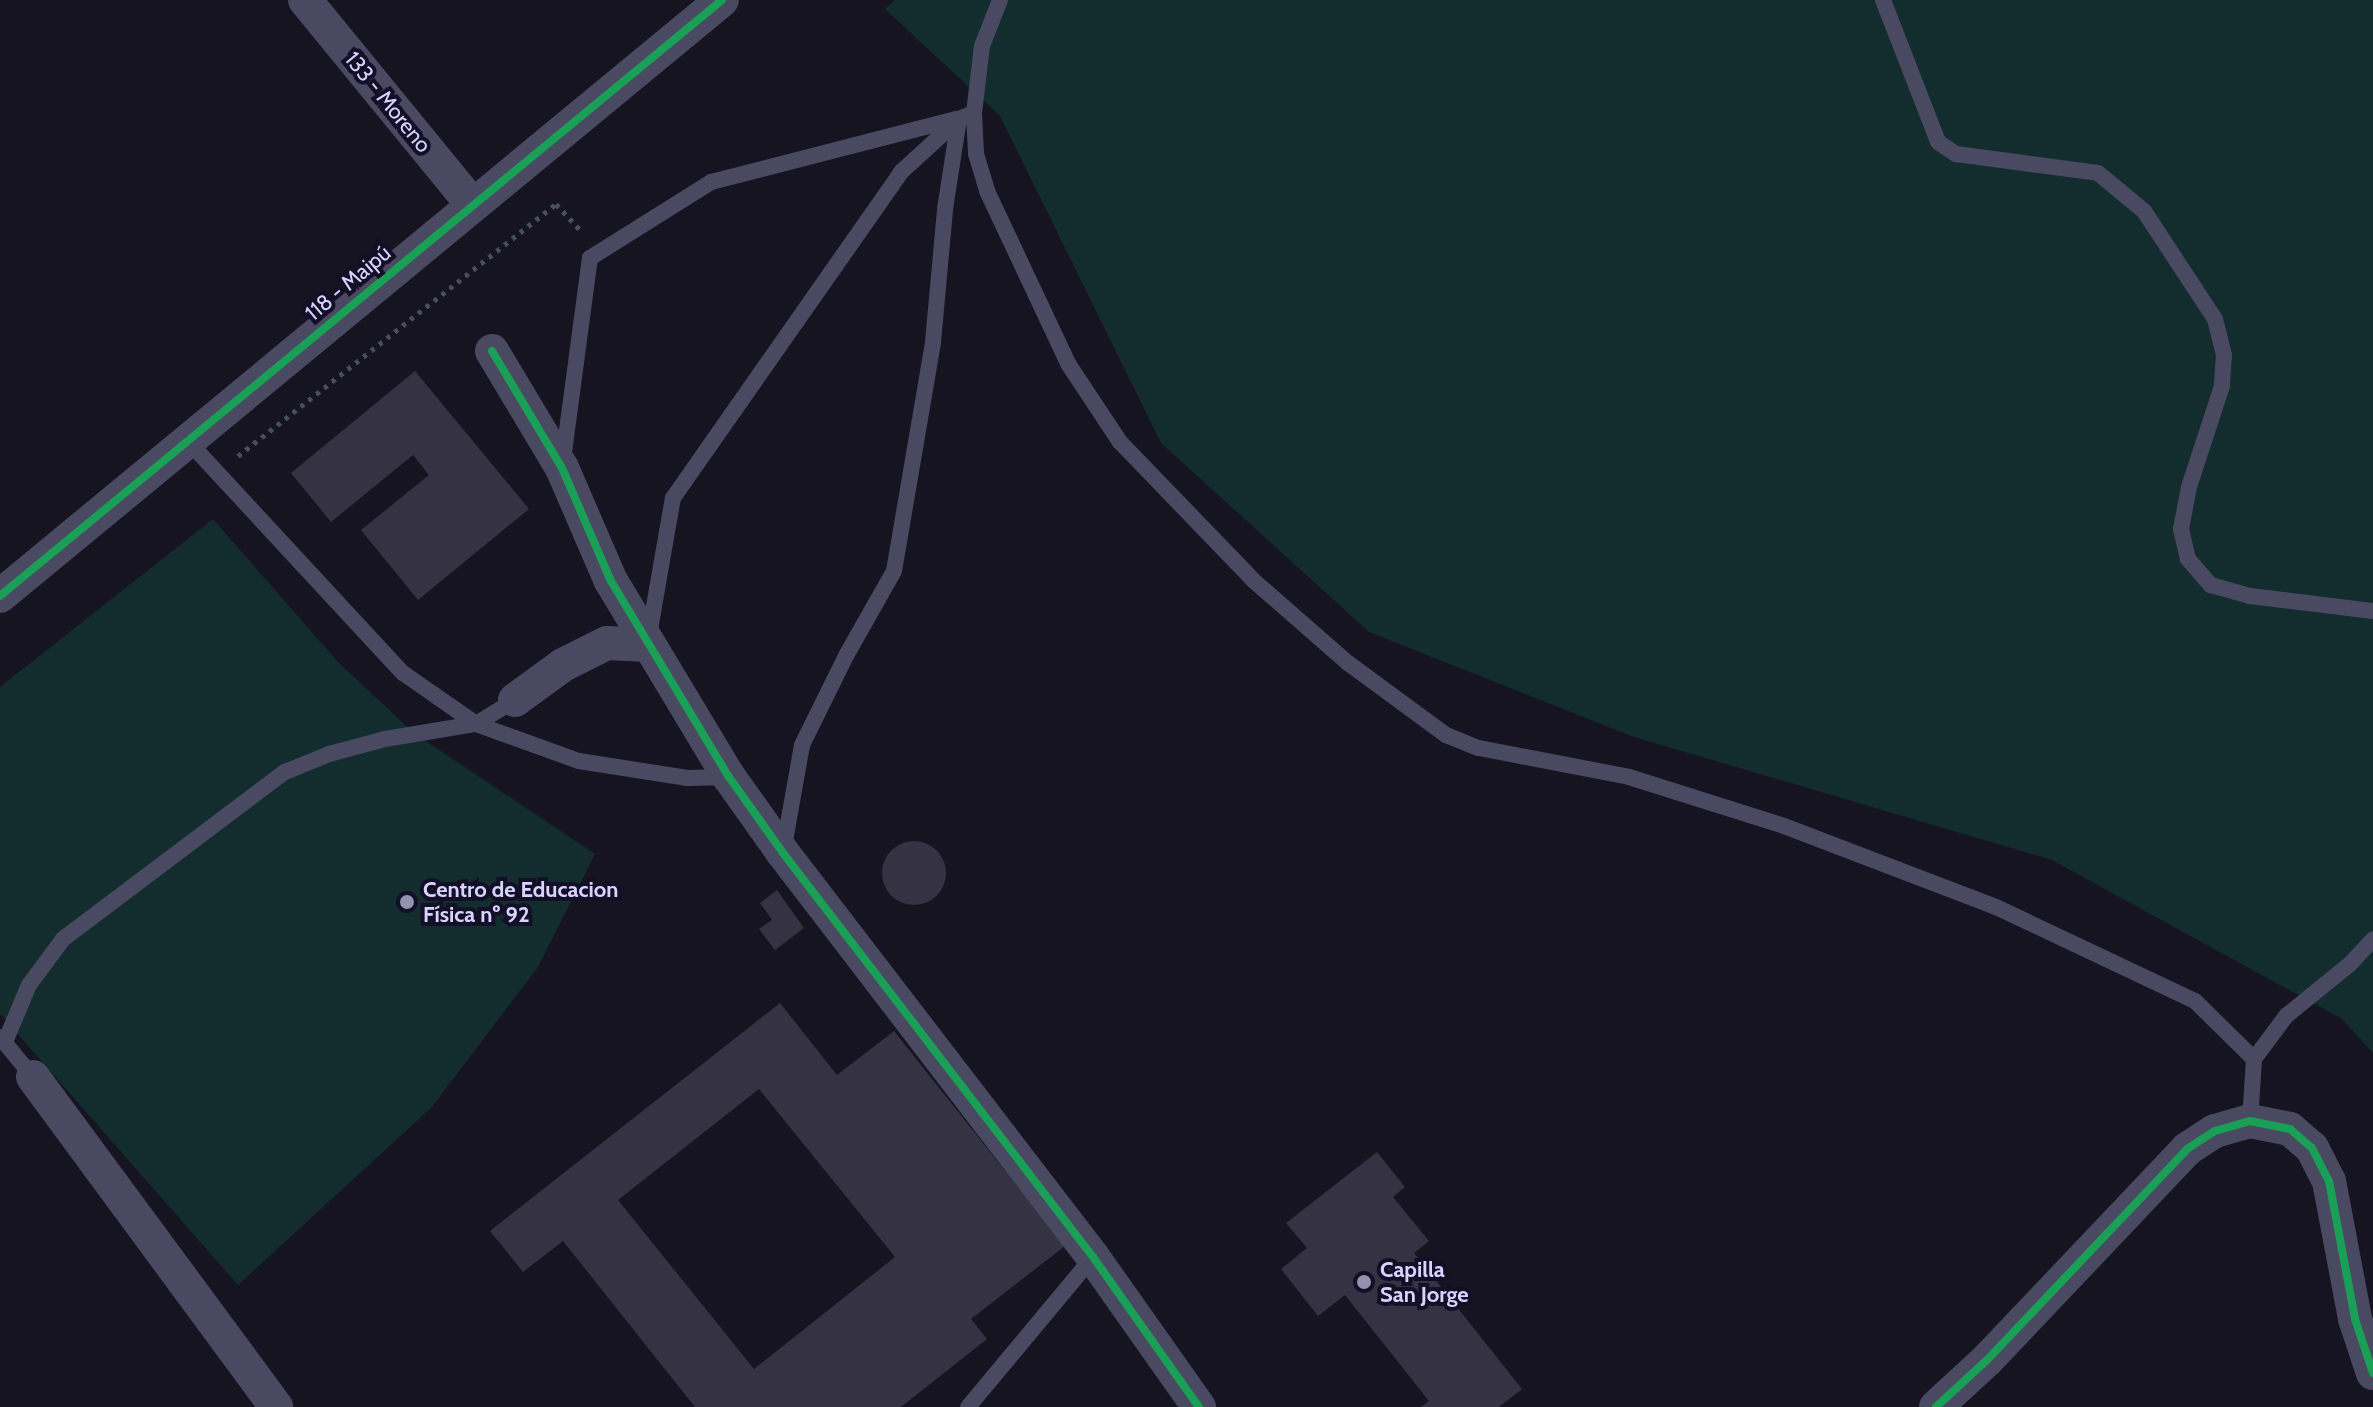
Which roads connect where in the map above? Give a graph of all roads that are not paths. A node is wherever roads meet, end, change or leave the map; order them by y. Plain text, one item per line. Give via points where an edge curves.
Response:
1 (305, 0) edge
2 (722, 0) edge
3 (1000, 0) edge
4 (1883, 0) edge
5 (966, 116) junction
6 (471, 203) junction
7 (492, 351) dead end
8 (187, 440) junction
9 (562, 468) junction
10 (0, 596) edge
11 (2373, 611) edge
12 (648, 645) junction
13 (515, 700) joint
14 (476, 724) junction
15 (729, 777) junction
16 (783, 853) junction
17 (2373, 939) edge
18 (2, 1039) edge
19 (2254, 1059) junction
20 (33, 1077) joint
21 (2250, 1121) junction
22 (1093, 1257) junction
23 (2373, 1373) edge
24 (276, 1407) edge
25 (968, 1407) edge
26 (1199, 1407) edge
27 (1936, 1407) edge

1 - 6 street, 133 - Moreno
2 - 6 street, 118 - Maipú
3 - 5 lane via 982,46
4 - 11 lane via 1938,142 1956,154 2098,173 2144,211 2215,319 2224,355 2222,386 2189,487 2181,529 2188,559 2211,585 2250,596
5 - 9 lane via 711,182 590,258
5 - 12 lane via 901,172 673,498
5 - 16 lane via 945,209 933,342 894,571 802,745
5 - 19 lane via 987,191 1069,365 1120,442 1254,581 1348,663 1446,735 1479,748 1629,777 1784,826 1996,907 2195,1001
6 - 8 street, 118 - Maipú
7 - 9 street
8 - 10 street, 118 - Maipú
8 - 14 lane via 403,673
9 - 12 street via 611,581
12 - 13 street via 607,643 563,665
12 - 15 street
13 - 14 lane
14 - 15 lane via 579,761 688,778
14 - 18 lane via 385,739 285,772 63,939 29,985
15 - 16 street
16 - 22 street
17 - 19 lane via 2286,1016
18 - 20 lane
19 - 21 lane
20 - 24 street
21 - 23 street via 2290,1129 2312,1148 2329,1181 2355,1319
21 - 27 street via 2215,1131 2187,1149
22 - 25 lane
22 - 26 street

